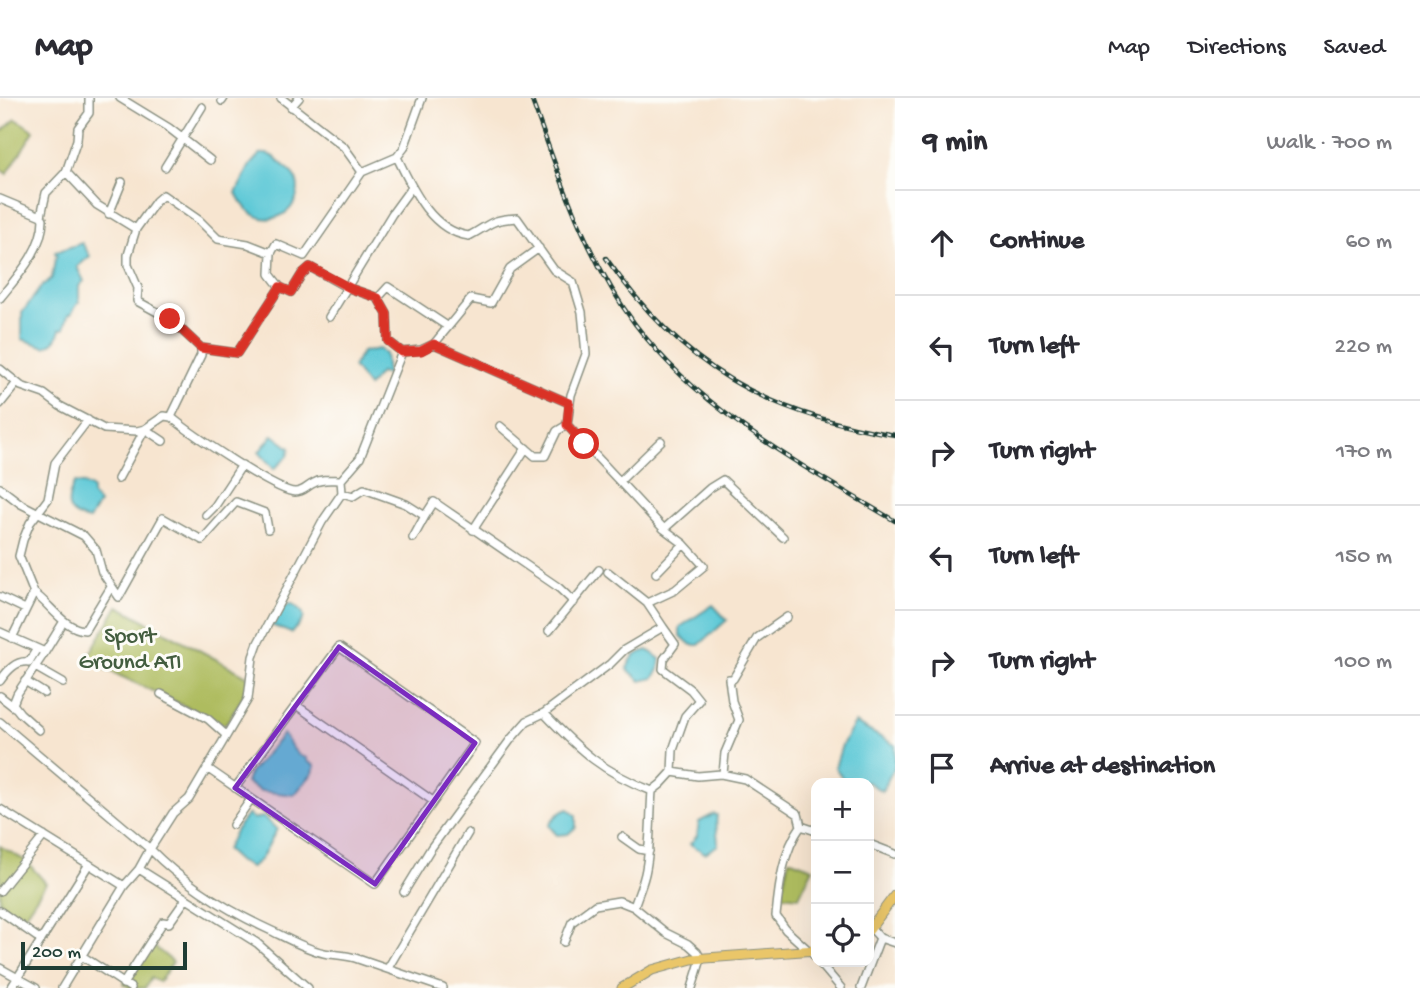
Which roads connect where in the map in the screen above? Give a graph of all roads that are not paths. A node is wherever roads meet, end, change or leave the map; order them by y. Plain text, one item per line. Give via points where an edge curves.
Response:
1 (89, 98) edge
2 (120, 98) edge
3 (281, 98) edge
4 (299, 98) edge
5 (422, 98) edge
6 (202, 107) dead end
7 (290, 107) junction
8 (182, 139) junction
9 (397, 157) junction
10 (210, 160) dead end
11 (165, 167) dead end
12 (66, 172) junction
13 (362, 172) junction
14 (122, 182) dead end
15 (411, 188) junction
16 (1, 201) edge
17 (109, 214) junction
18 (41, 216) junction
19 (136, 229) junction
20 (539, 248) junction
21 (271, 253) junction
22 (346, 286) junction
23 (280, 287) junction
24 (0, 298) edge
25 (378, 298) junction
26 (329, 317) dead end
27 (447, 326) junction
28 (434, 344) junction
29 (201, 348) junction
30 (402, 352) junction
31 (0, 369) edge
32 (17, 383) junction
33 (569, 403) junction
34 (0, 404) edge
35 (171, 417) junction
36 (88, 420) junction
37 (567, 425) junction
38 (500, 426) dead end
39 (145, 429) junction
40 (163, 441) dead end
41 (661, 441) dead end
42 (526, 448) junction
43 (242, 465) junction
44 (118, 479) dead end
45 (341, 480) junction
46 (620, 481) junction
47 (0, 488) edge
48 (342, 493) junction
49 (38, 513) junction
50 (206, 516) dead end
51 (425, 516) junction
52 (268, 529) dead end
53 (664, 529) junction
54 (473, 530) junction
55 (783, 537) dead end
56 (413, 538) dead end
57 (684, 544) junction
58 (599, 570) dead end
59 (608, 572) dead end
60 (656, 573) dead end
61 (111, 587) junction
62 (34, 593) junction
63 (0, 597) edge
64 (574, 602) junction
65 (647, 603) junction
66 (26, 608) junction
67 (787, 617) dead end
68 (64, 621) junction
69 (663, 627) junction
70 (549, 631) dead end
71 (0, 632) edge
72 (12, 638) junction
73 (36, 650) junction
74 (45, 652) junction
75 (36, 667) junction
76 (0, 681) edge
77 (26, 681) junction
78 (63, 683) dead end
79 (44, 693) dead end
80 (161, 694) dead end
81 (0, 696) edge
82 (296, 705) junction
83 (14, 708) junction
84 (544, 713) junction
85 (0, 722) edge
86 (40, 730) dead end
87 (226, 736) junction
88 (207, 768) junction
89 (672, 772) junction
90 (723, 774) junction
91 (235, 788) junction
92 (652, 791) junction
93 (251, 799) junction
94 (433, 801) junction
95 (0, 809) edge
96 (233, 825) dead end
97 (801, 825) junction
98 (811, 829) edge
99 (468, 833) dead end
100 (44, 836) junction
101 (622, 837) dead end
102 (874, 846) edge
103 (150, 849) junction
104 (649, 851) junction
105 (895, 854) edge
106 (89, 864) junction
107 (139, 869) junction
108 (124, 886) junction
109 (0, 891) edge
110 (404, 892) dead end
111 (895, 895) edge
112 (186, 899) junction
113 (634, 907) junction
114 (0, 911) edge
115 (874, 924) edge
116 (874, 933) edge
117 (880, 938) junction
118 (41, 940) junction
119 (564, 942) dead end
120 (895, 943) edge
121 (811, 951) edge
122 (811, 953) edge
123 (82, 956) junction
124 (701, 959) junction
125 (823, 967) edge
126 (0, 968) edge
127 (388, 968) junction
128 (17, 978) junction
129 (127, 986) edge
130 (11, 988) edge
131 (36, 988) edge
132 (62, 988) edge
133 (308, 988) edge
134 (443, 988) edge
135 (622, 988) edge
136 (692, 988) edge
137 (841, 988) edge
138 (861, 988) edge

1 - 12 street via 89,113 78,128
2 - 8 street
3 - 7 street
4 - 7 street
5 - 9 street via 410,138
6 - 8 street
7 - 13 street via 344,147
8 - 10 street
8 - 11 street
9 - 13 street
9 - 15 street
12 - 17 street
12 - 18 street via 46,192
13 - 21 street via 304,256 276,244
14 - 17 street
15 - 20 street via 432,216 460,234 469,236 496,219 517,218
15 - 22 street
16 - 18 street
17 - 19 street
18 - 24 street via 43,225 31,256
19 - 21 street via 163,195 218,239
19 - 29 street via 128,265 138,288 137,301 170,319
20 - 27 street via 510,269 491,303 471,299
20 - 33 street via 554,270 572,282 582,312 586,354
21 - 23 street via 270,274
22 - 23 street via 310,267 291,292
22 - 25 street
22 - 26 street
23 - 29 street via 237,353
25 - 27 street via 388,287
25 - 30 street via 387,314 388,341
27 - 28 street
28 - 30 street via 421,351
28 - 33 street
29 - 35 street
30 - 45 street via 360,458
31 - 32 street
32 - 34 street
32 - 36 street
33 - 37 street
35 - 39 street via 164,416
35 - 43 street
36 - 39 street via 104,429
36 - 49 street via 55,463 48,499
37 - 42 street via 557,431 545,456 535,456
37 - 46 street
38 - 42 street
39 - 40 street
39 - 44 street
41 - 46 street
42 - 54 street
43 - 45 street via 285,491
43 - 50 street
45 - 48 street
46 - 53 street
47 - 49 street
48 - 51 street via 353,496 364,489 405,503
48 - 87 street via 258,643 248,699
49 - 61 street via 90,542
49 - 62 street via 19,556
51 - 54 street via 434,502
51 - 56 street
52 - 61 street via 265,513 236,502 202,540 163,518 119,597
53 - 55 street via 723,480
53 - 57 street
54 - 64 street
57 - 60 street
57 - 65 street via 704,566 675,590
58 - 64 street
59 - 65 street
61 - 68 street via 85,630
62 - 66 street
62 - 68 street
63 - 66 street
64 - 70 street
65 - 69 street
66 - 72 street
67 - 90 street via 757,638 729,679 739,720 725,753
68 - 74 street
69 - 84 street via 624,650
69 - 89 street via 674,644 663,669 699,700 685,716 673,750
71 - 72 street
72 - 73 street
73 - 74 street
73 - 76 street via 29,662 18,663
74 - 75 street
75 - 77 street
75 - 78 street
77 - 79 street
77 - 83 street
80 - 87 street via 208,719
81 - 83 street
82 - 91 street
82 - 94 street
82 - 94 street via 339,647 475,743
83 - 86 street
84 - 92 street via 593,761
84 - 110 street via 527,721 511,739
85 - 103 street
87 - 88 street
88 - 91 street
88 - 103 street
89 - 90 street
89 - 92 street
90 - 97 street via 745,779 798,814
91 - 93 street
92 - 104 street
93 - 94 street via 375,884
93 - 96 street
95 - 100 street
97 - 98 street
97 - 121 street via 786,856 776,916
99 - 127 street
100 - 106 street
100 - 109 street
101 - 104 street
102 - 105 street
103 - 107 street
103 - 127 street via 190,885 230,912 296,944
104 - 113 street
106 - 108 street
106 - 118 street
107 - 108 street
107 - 112 street
108 - 123 street
111 - 115 main road
112 - 129 street via 169,923 163,922
112 - 133 street via 257,943
113 - 119 street via 619,901 595,905 572,922
113 - 124 street via 688,944
114 - 118 street
116 - 117 street
117 - 120 street
117 - 138 street
118 - 128 street
122 - 124 main road
123 - 129 street
123 - 132 street
124 - 135 main road via 652,970
124 - 136 street
125 - 137 street
126 - 128 street
127 - 134 street
128 - 130 street
128 - 131 street

